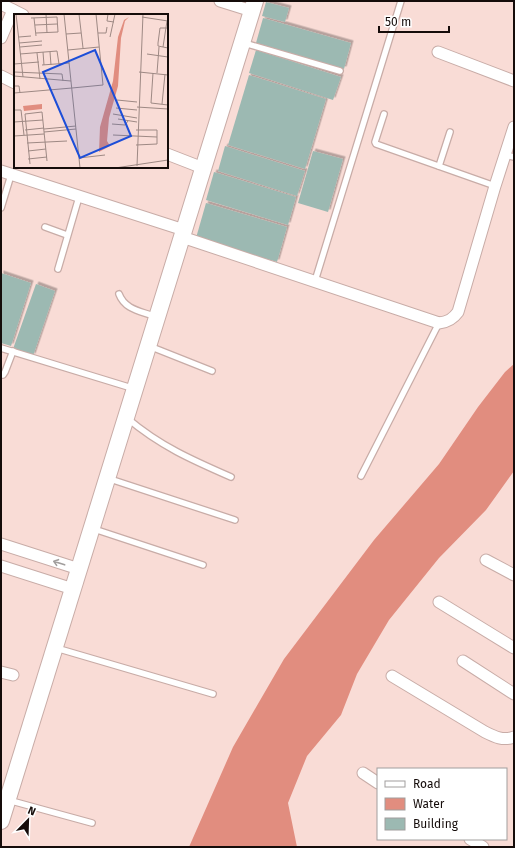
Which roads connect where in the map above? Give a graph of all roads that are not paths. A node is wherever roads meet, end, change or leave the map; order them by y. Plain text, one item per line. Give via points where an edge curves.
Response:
1 (220, 1) edge
2 (401, 1) edge
3 (1, 4) edge
4 (253, 6) edge
5 (13, 10) junction
6 (21, 14) edge
7 (1, 38) edge
8 (242, 42) junction
9 (438, 52) dead end
10 (340, 72) dead end
11 (1, 76) edge
12 (514, 81) edge
13 (14, 82) edge
14 (384, 114) dead end
15 (514, 127) edge
16 (450, 132) dead end
17 (168, 154) edge
18 (510, 156) edge
19 (439, 166) junction
20 (203, 168) junction
21 (6, 173) edge
22 (495, 186) junction
23 (79, 197) junction
24 (1, 208) edge
25 (44, 227) dead end
26 (183, 234) junction
27 (67, 235) junction
28 (58, 269) dead end
29 (315, 281) junction
30 (119, 294) dead end
31 (157, 317) junction
32 (439, 323) junction
33 (148, 346) junction
34 (1, 348) edge
35 (13, 351) junction
36 (212, 371) dead end
37 (1, 375) edge
38 (135, 389) junction
39 (126, 417) junction
40 (361, 476) dead end
41 (231, 477) dead end
42 (107, 478) junction
43 (235, 520) dead end
44 (92, 528) junction
45 (1, 544) edge
46 (486, 560) dead end
47 (203, 565) dead end
48 (1, 566) edge
49 (79, 569) junction
50 (514, 575) edge
51 (73, 589) junction
52 (439, 602) dead end
53 (55, 648) junction
54 (514, 648) edge
55 (463, 661) dead end
56 (1, 672) edge
57 (13, 675) dead end
58 (392, 676) dead end
59 (213, 694) dead end
60 (514, 694) edge
61 (514, 737) edge
62 (363, 773) dead end
63 (377, 782) edge
64 (8, 800) junction
65 (1, 821) edge
66 (92, 823) dead end
67 (472, 840) edge
68 (483, 847) edge

1 - 4 street
2 - 29 lane
3 - 5 street
4 - 8 street
5 - 6 street
5 - 7 street
8 - 10 lane
8 - 20 street
9 - 12 street
11 - 13 street
14 - 19 lane via 376,144
15 - 18 street
16 - 19 lane
17 - 20 street
18 - 22 street
19 - 22 lane
20 - 26 street
21 - 23 street
21 - 24 lane
22 - 32 street via 458,312 453,318
23 - 26 street
23 - 27 lane
25 - 27 lane
26 - 29 street
26 - 31 street
27 - 28 lane
29 - 32 street
30 - 31 lane via 126,306
31 - 33 street
32 - 40 lane
33 - 36 lane
33 - 38 street
34 - 35 lane
35 - 37 lane via 5,372
35 - 38 lane
38 - 39 street
39 - 41 lane via 175,452
39 - 42 street
42 - 43 lane
42 - 44 street
44 - 47 lane
44 - 49 street
49 -> 45 street
46 - 50 street
48 - 51 street
49 - 51 street
51 - 53 street
52 - 54 street
53 - 59 lane
53 - 64 street
55 - 60 street
56 - 57 street
58 - 61 street via 485,732 507,740
62 - 63 street
64 - 65 street
64 - 66 lane
67 - 68 street

